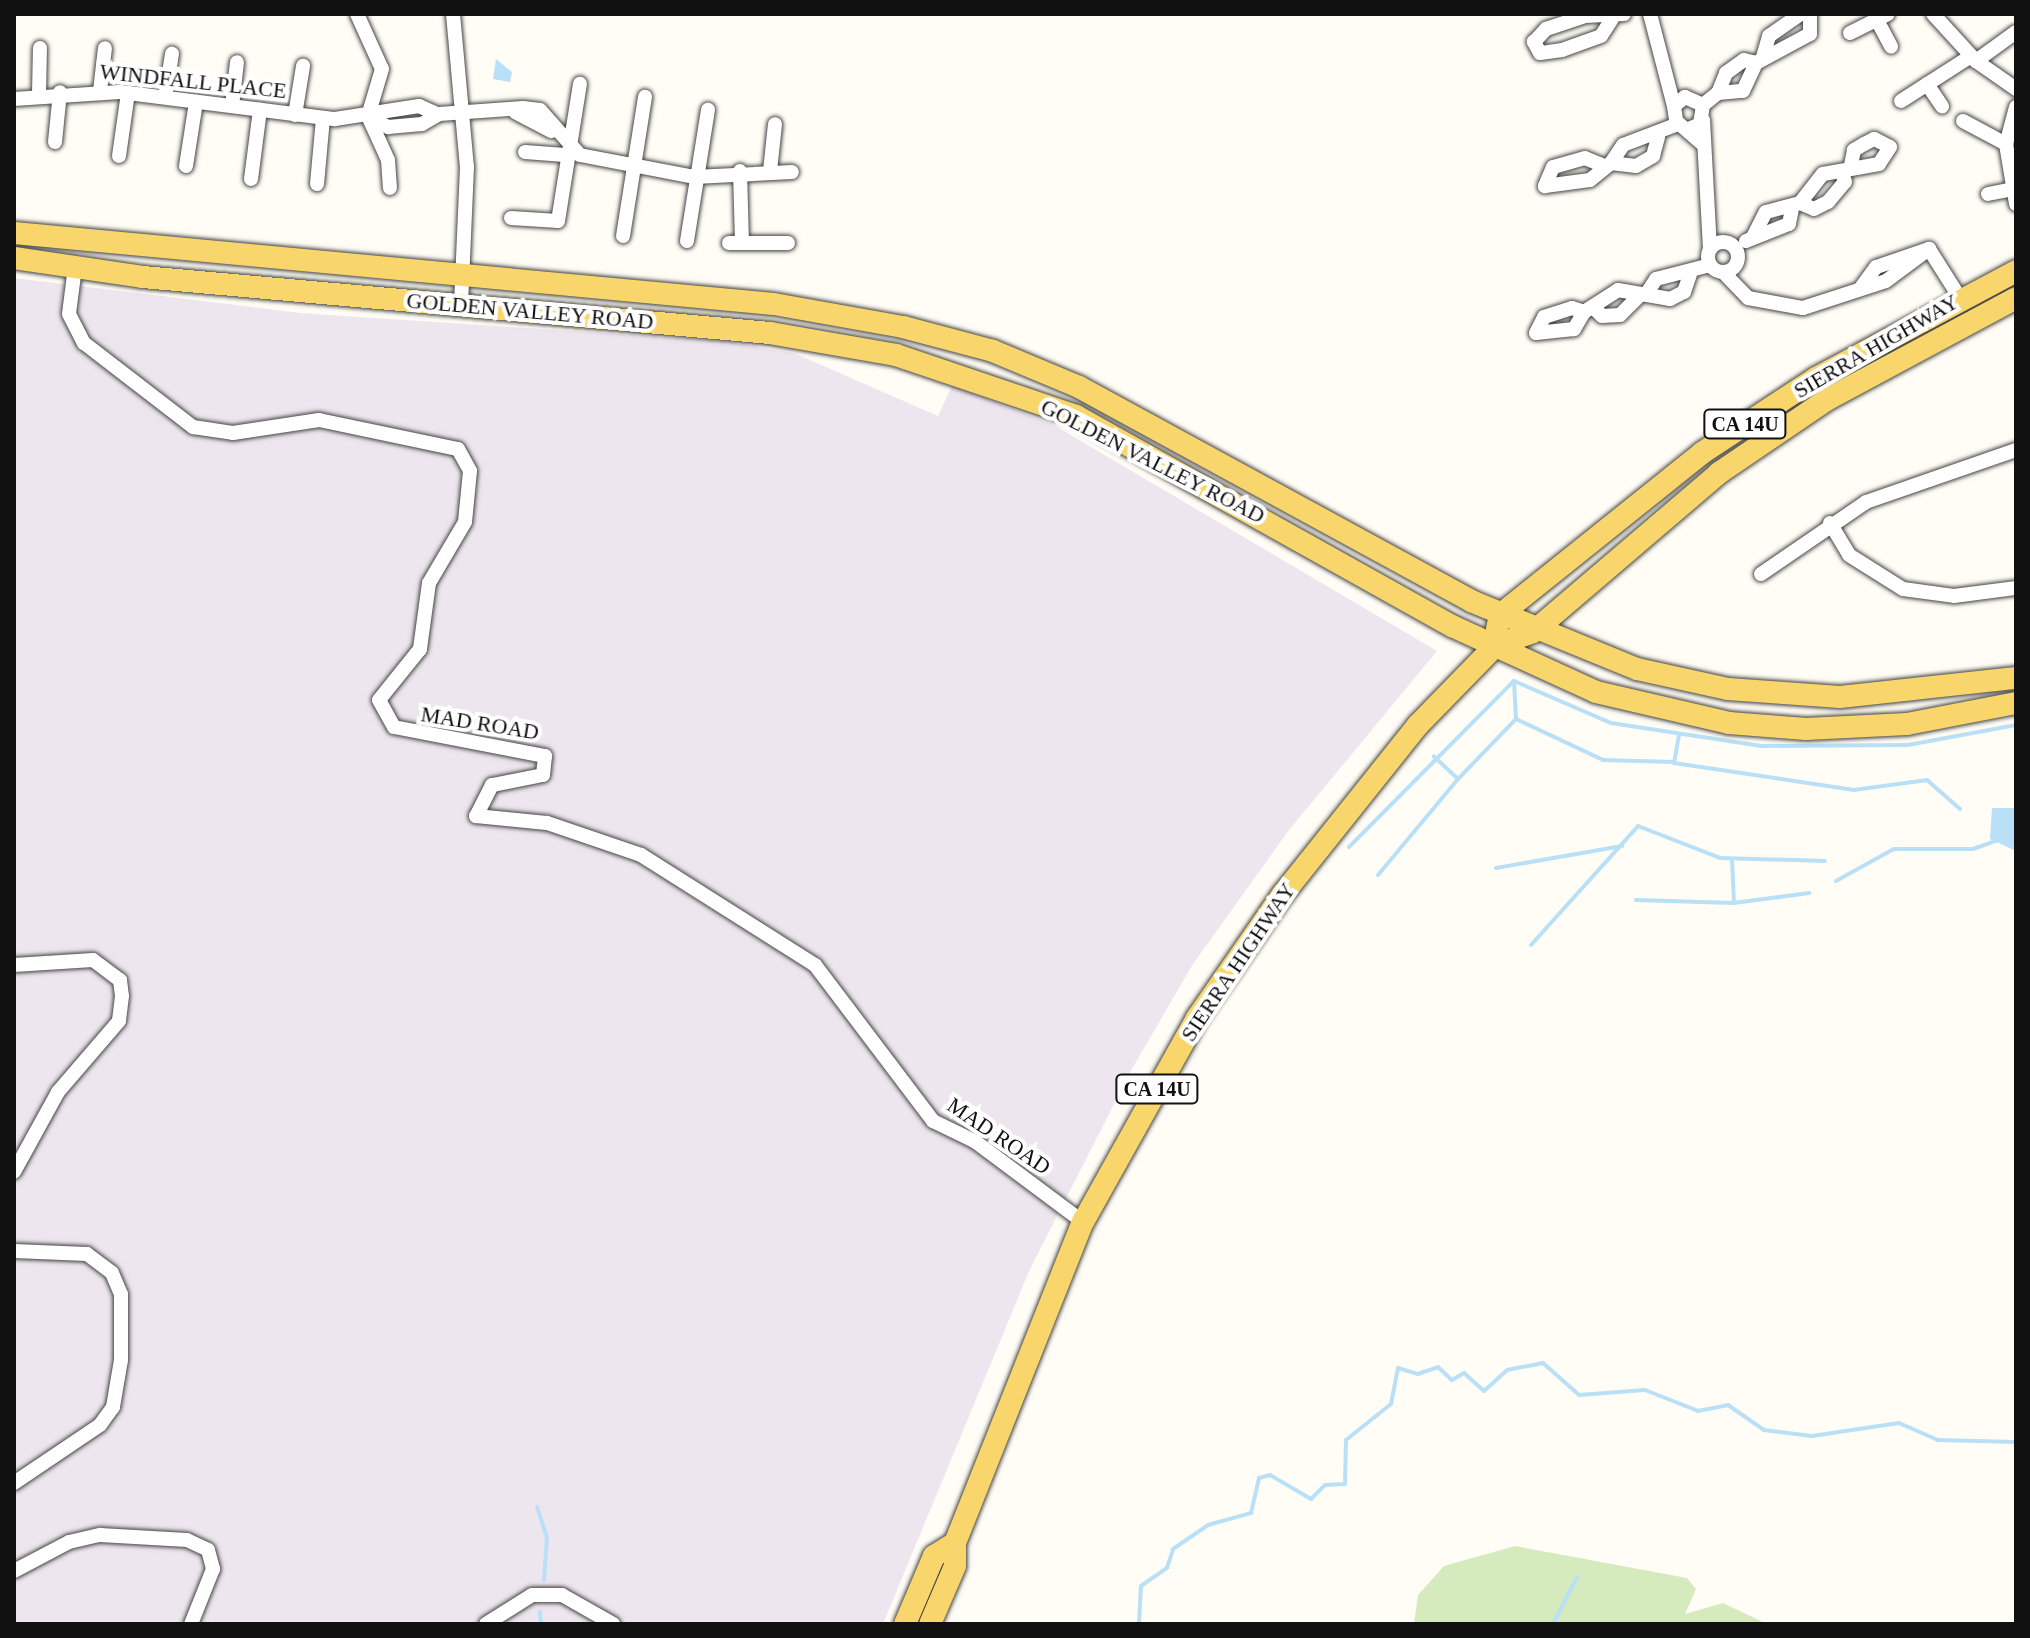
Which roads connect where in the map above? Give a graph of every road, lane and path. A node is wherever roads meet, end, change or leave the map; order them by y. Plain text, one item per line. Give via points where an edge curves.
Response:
1 (357, 14) edge
2 (453, 14) edge
3 (1650, 14) edge
4 (1800, 14) edge
5 (1810, 14) edge
6 (1933, 14) edge
7 (1618, 16) edge
8 (1884, 16) edge
9 (2016, 32) edge
10 (1850, 33) dead end
11 (1891, 46) dead end
12 (40, 48) dead end
13 (105, 48) dead end
14 (172, 54) dead end
15 (1974, 58) junction
16 (1760, 60) junction
17 (237, 62) dead end
18 (303, 66) dead end
19 (580, 84) dead end
20 (1927, 84) junction
21 (2016, 89) edge
22 (100, 91) junction
23 (60, 92) junction
24 (128, 93) junction
25 (1718, 93) junction
26 (39, 94) junction
27 (165, 97) junction
28 (645, 97) dead end
29 (14, 99) edge
30 (1901, 101) dead end
31 (196, 102) junction
32 (1679, 102) junction
33 (232, 106) junction
34 (1942, 106) dead end
35 (2016, 107) edge
36 (260, 110) junction
37 (465, 110) junction
38 (708, 110) dead end
39 (1703, 113) junction
40 (295, 115) junction
41 (368, 116) junction
42 (323, 118) junction
43 (1963, 121) dead end
44 (775, 124) dead end
45 (1683, 127) junction
46 (1658, 137) junction
47 (55, 142) dead end
48 (2006, 144) junction
49 (1704, 145) junction
50 (565, 150) junction
51 (525, 152) dead end
52 (119, 156) dead end
53 (186, 166) dead end
54 (632, 167) junction
55 (740, 171) junction
56 (770, 171) junction
57 (792, 172) dead end
58 (698, 177) junction
59 (251, 179) dead end
60 (317, 184) dead end
61 (390, 188) dead end
62 (1988, 194) dead end
63 (2014, 196) edge
64 (1796, 205) junction
65 (1710, 216) junction
66 (511, 218) dead end
67 (14, 233) edge
68 (623, 236) dead end
69 (1753, 237) junction
70 (687, 241) dead end
71 (788, 243) dead end
72 (1732, 244) junction
73 (1710, 248) junction
74 (14, 258) edge
75 (75, 267) junction
76 (1723, 267) junction
77 (2016, 271) edge
78 (465, 275) junction
79 (1690, 275) junction
80 (1644, 294) junction
81 (1960, 298) junction
82 (2016, 298) edge
83 (461, 304) junction
84 (2016, 450) edge
85 (1830, 523) junction
86 (1761, 574) dead end
87 (2016, 588) edge
88 (1500, 615) junction
89 (1533, 632) junction
90 (1495, 646) junction
91 (2016, 678) edge
92 (2016, 703) edge
93 (14, 965) edge
94 (14, 1172) edge
95 (1083, 1222) junction
96 (14, 1251) edge
97 (14, 1483) edge
98 (955, 1543) junction
99 (14, 1571) edge
100 (191, 1624) edge
101 (486, 1624) edge
102 (613, 1624) edge
103 (905, 1624) edge
104 (930, 1624) edge

1 - 41 street via 382,69
2 - 37 street
3 - 32 street
4 - 16 street via 1769,36
5 - 16 street via 1810,34 1778,57
6 - 15 street
7 - 7 street via 1585,16 1546,29 1534,42 1540,53 1562,50 1601,36
8 - 10 street
8 - 11 street
9 - 15 street
12 - 26 street
13 - 22 street
14 - 27 street
15 - 20 street
15 - 21 street
16 - 25 street via 1744,60 1726,73
16 - 25 street via 1743,91
17 - 33 street
18 - 40 street
19 - 50 street
20 - 30 street
20 - 34 street
22 - 23 street, WINDFALL PLACE
22 - 24 street, WINDFALL PLACE
23 - 26 street, WINDFALL PLACE
23 - 47 street
24 - 27 street, WINDFALL PLACE
24 - 52 street
25 - 39 street
26 - 29 street, WINDFALL PLACE
27 - 31 street, WINDFALL PLACE
28 - 54 street
31 - 33 street, WINDFALL PLACE
31 - 53 street
32 - 39 street
32 - 45 street
33 - 36 street, WINDFALL PLACE
35 - 48 street
36 - 40 street, WINDFALL PLACE
36 - 59 street
37 - 41 street, WINDFALL PLACE via 437,114 422,124 388,127
37 - 50 street, WINDFALL PLACE via 515,112 551,131
37 - 78 street
38 - 58 street
39 - 45 street
39 - 49 street
40 - 42 street, WINDFALL PLACE
41 - 42 street, WINDFALL PLACE
41 - 61 street via 388,160
42 - 60 street
43 - 48 street
44 - 56 street
45 - 46 street
45 - 49 street
46 - 46 street via 1623,145 1607,164 1625,168 1646,162
48 - 63 street
49 - 65 street
50 - 51 street
50 - 54 street
50 - 66 street via 558,221
54 - 58 street
54 - 68 street
55 - 56 street
55 - 58 street
55 - 71 street via 736,242
56 - 57 street
58 - 70 street
62 - 63 street
64 - 64 street via 1810,183 1846,170 1845,182 1828,202 1814,209
64 - 69 street via 1789,224
64 - 69 street via 1766,212
65 - 72 street
65 - 73 street
67 - 78 main road, GOLDEN VALLEY ROAD
69 - 72 street
72 - 73 street
72 - 76 street
73 - 76 street
74 - 75 main road, GOLDEN VALLEY ROAD
75 - 83 main road, GOLDEN VALLEY ROAD
75 - 95 street, MAD ROAD via 69,314 84,343 193,427 233,433 319,420 458,449 470,471 465,522 429,583 420,649 379,700 394,727 545,756 543,775 492,785 476,816 547,823 641,855 815,965 933,1121 976,1142
76 - 79 street
76 - 81 street via 1772,308 1835,303 1886,281 1929,249
77 - 81 main road, SIERRA HIGHWAY / CA 14U
78 - 83 street
78 - 88 main road, GOLDEN VALLEY ROAD via 774,304 993,351 1234,467
79 - 80 street via 1656,279
79 - 80 street via 1684,292 1670,299
80 - 80 street via 1618,290 1589,310 1620,315
81 - 88 main road, SIERRA HIGHWAY / CA 14U via 1702,453
82 - 89 main road, SIERRA HIGHWAY / CA 14U via 1828,399 1731,465
83 - 90 main road, GOLDEN VALLEY ROAD via 770,333 980,378 1076,416
84 - 85 street via 1866,502
85 - 86 street
85 - 87 street via 1849,555 1903,589 1954,596
88 - 89 main road, GOLDEN VALLEY ROAD
88 - 90 main road
89 - 90 main road, SIERRA HIGHWAY / CA 14U
89 - 91 main road, GOLDEN VALLEY ROAD via 1637,669 1783,695 1875,697
90 - 92 main road, GOLDEN VALLEY ROAD via 1596,692 1729,723 1879,727
90 - 95 main road, SIERRA HIGHWAY / CA 14U via 1418,725 1283,894 1197,1018
93 - 94 street via 93,960 120,980 122,996 119,1021 58,1092
95 - 98 main road, SIERRA HIGHWAY / CA 14U
96 - 97 street via 87,1254 112,1273 121,1294 121,1360 113,1407 100,1425
98 - 103 main road, SIERRA HIGHWAY / CA 14U via 934,1556
98 - 104 main road, SIERRA HIGHWAY / CA 14U via 955,1566
99 - 100 street via 69,1542 100,1535 187,1540 208,1550 213,1569
101 - 102 street via 532,1595 562,1595

